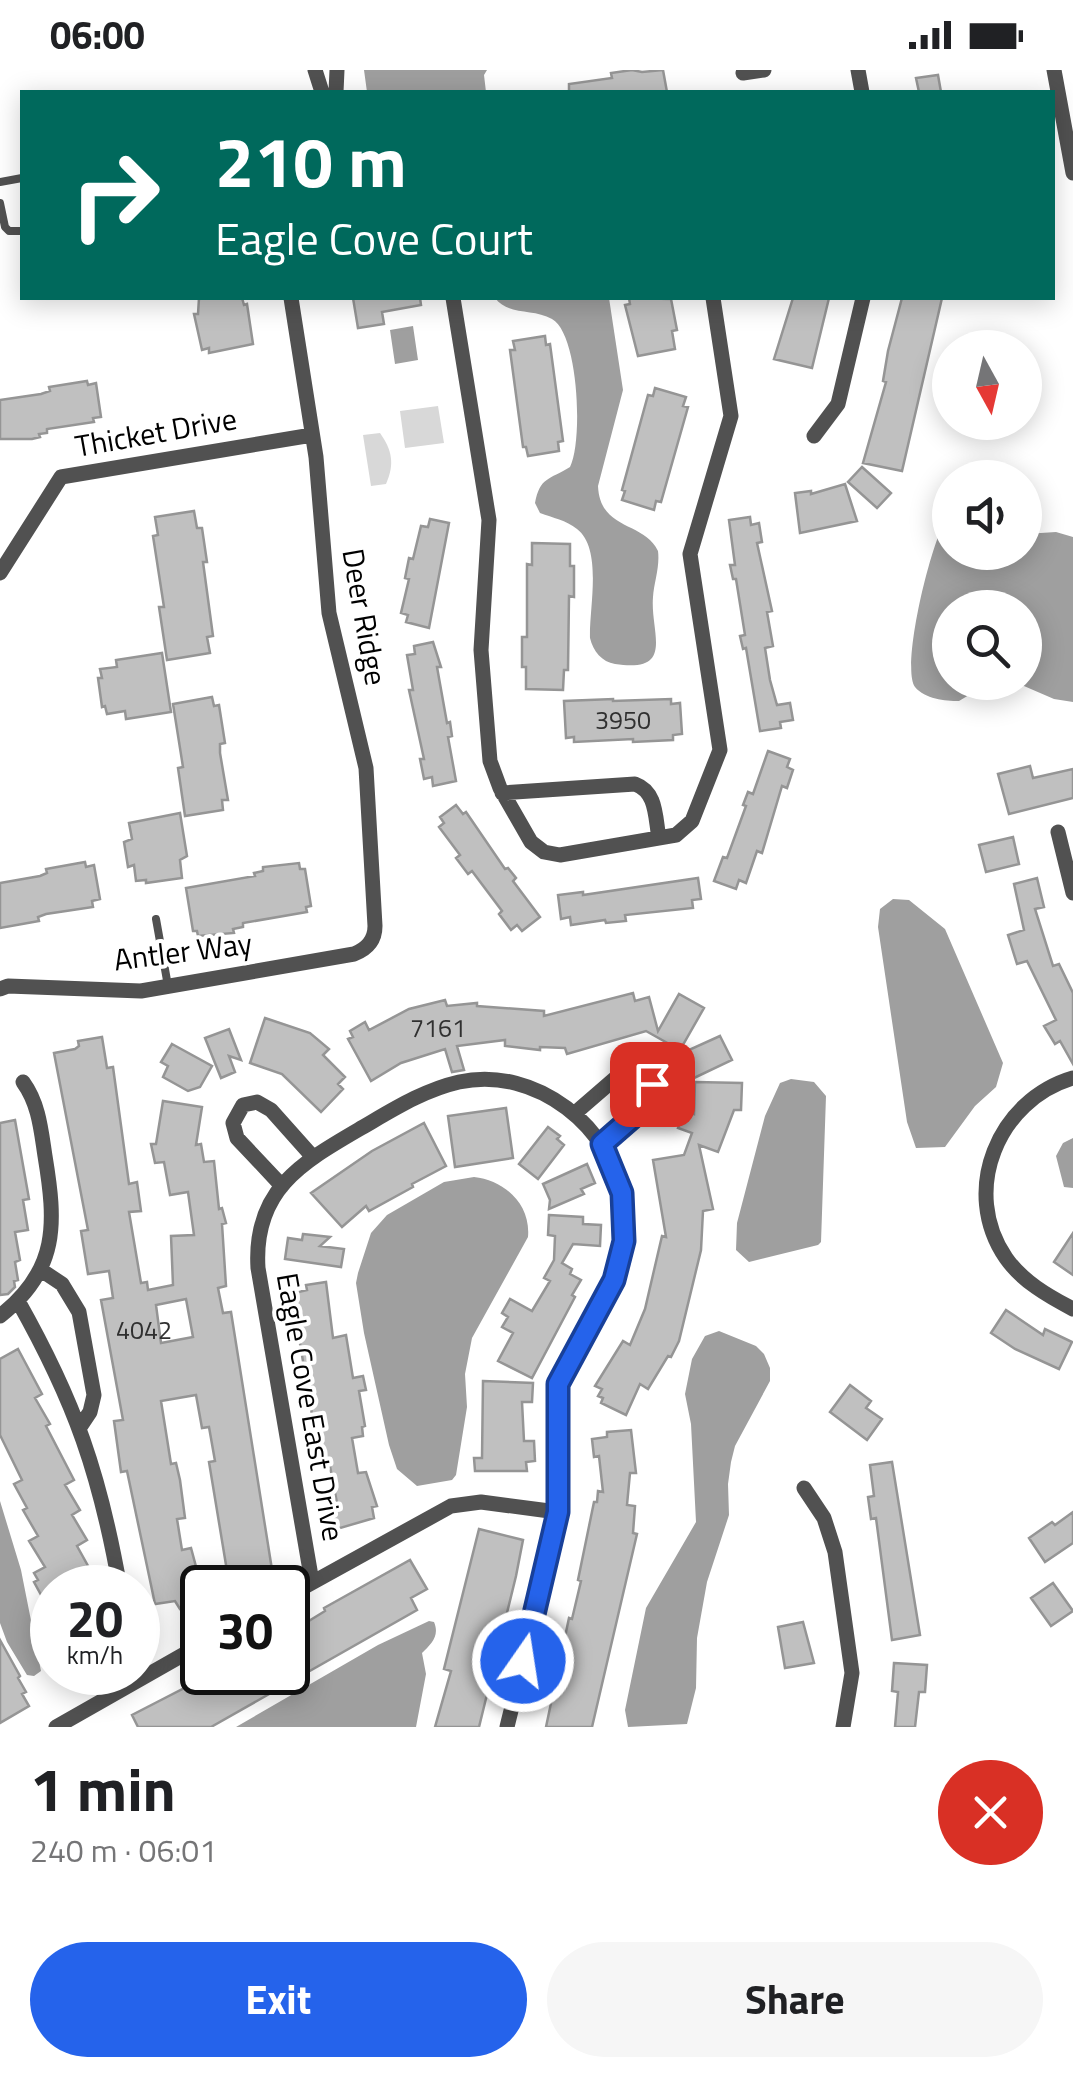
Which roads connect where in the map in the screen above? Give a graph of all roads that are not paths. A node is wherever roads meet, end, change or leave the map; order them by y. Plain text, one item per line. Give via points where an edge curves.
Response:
1 (764, 70) edge
2 (1054, 70) edge
3 (743, 73) dead end
4 (1073, 173) edge
5 (0, 203) edge
6 (20, 230) edge
7 (291, 300) edge
8 (453, 300) edge
9 (713, 300) edge
10 (864, 300) edge
11 (312, 434) junction
12 (814, 436) dead end
13 (0, 574) edge
14 (502, 793) junction
15 (1058, 832) dead end
16 (659, 838) junction
17 (1073, 893) edge
18 (156, 919) dead end
19 (369, 945) joint
20 (168, 986) junction
21 (0, 989) edge
22 (1073, 1078) edge
23 (23, 1082) dead end
24 (574, 1114) junction
25 (602, 1144) junction
26 (312, 1156) junction
27 (282, 1186) junction
28 (41, 1270) junction
29 (18, 1302) junction
30 (1073, 1309) edge
31 (0, 1316) edge
32 (80, 1427) junction
33 (804, 1488) dead end
34 (558, 1512) junction
35 (116, 1565) edge
36 (312, 1582) joint
37 (180, 1657) edge
38 (56, 1727) edge
39 (507, 1727) edge
40 (843, 1727) edge

1 - 3 street
2 - 4 street
5 - 6 lane via 4,227
7 - 11 street, Deer Ridge
8 - 14 street via 489,520 481,650 490,761
9 - 16 street via 731,416 690,554 720,750 692,821 676,835
10 - 12 street via 838,404
11 - 13 street, Thicket Drive via 61,477
11 - 19 street, Deer Ridge via 328,613 366,768 376,926
14 - 16 street via 531,842 552,855
14 - 16 street via 635,784 651,794
15 - 17 street
18 - 20 lane
19 - 20 street, Antler Way via 354,954
20 - 21 street, Antler Way
22 - 30 street via 1041,1091 1011,1119 992,1154 986,1186 989,1219 1004,1256 1020,1275
23 - 28 street via 38,1114 52,1202
24 - 25 street
24 - 25 street via 626,1069 649,1076 649,1103
24 - 26 street via 527,1087 460,1082 413,1099
25 - 34 street via 622,1193 624,1241 614,1280 558,1384
26 - 27 street
26 - 27 street via 268,1108 257,1102 243,1106 234,1118 237,1138
27 - 36 street, Eagle Cove East Drive via 264,1218 258,1259
28 - 29 street
28 - 32 street via 69,1292 82,1322 94,1395
29 - 31 street
29 - 32 street
32 - 35 street
33 - 40 street via 827,1524 835,1552 852,1662
34 - 36 street via 481,1502 451,1506
34 - 39 street
37 - 38 street

